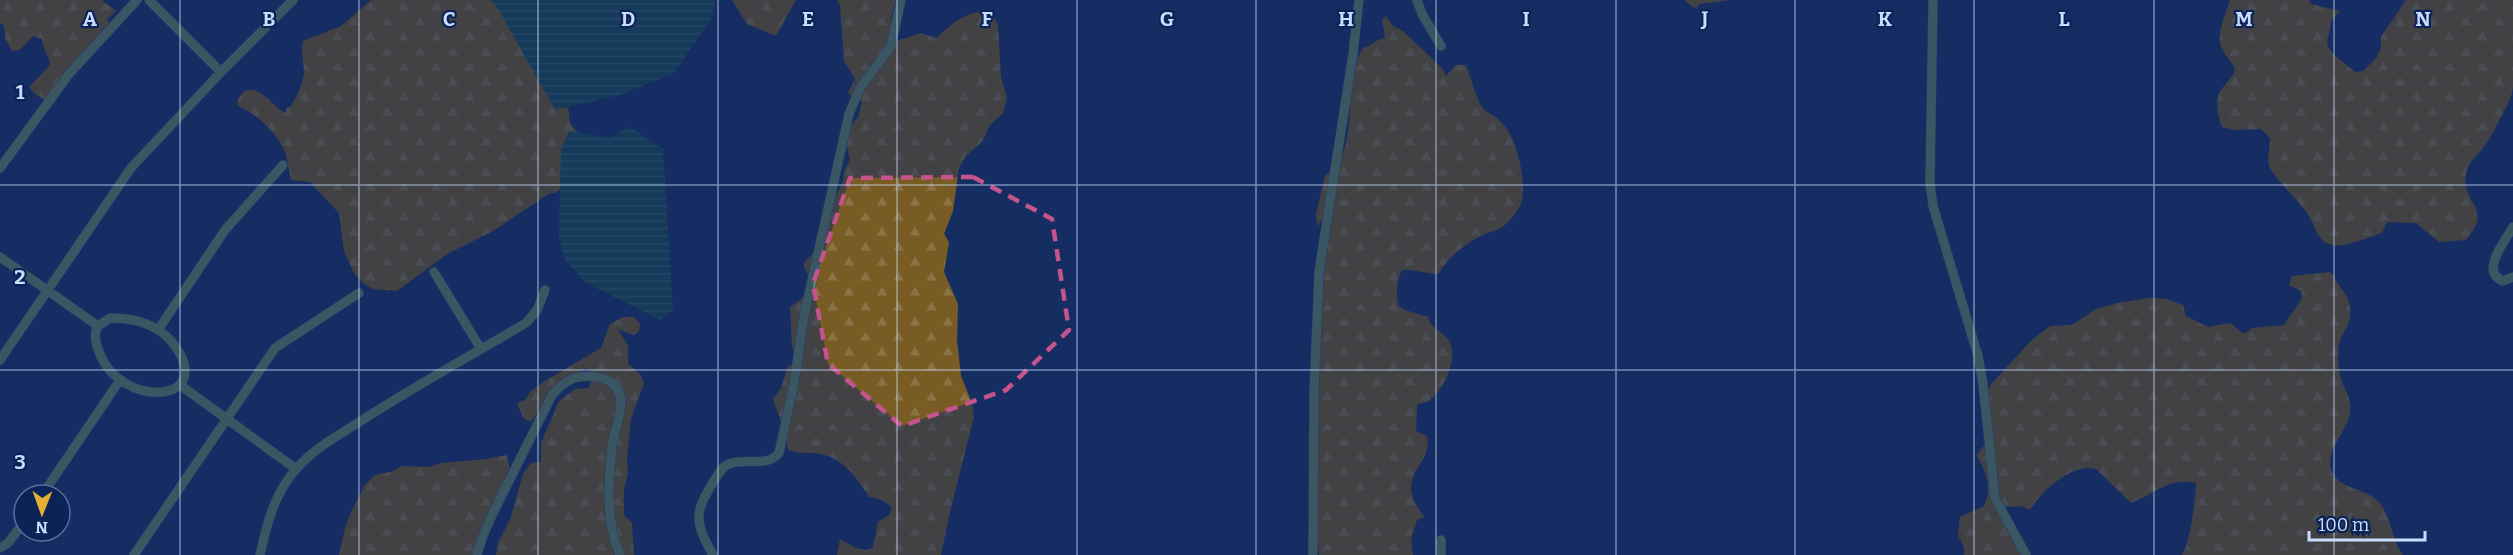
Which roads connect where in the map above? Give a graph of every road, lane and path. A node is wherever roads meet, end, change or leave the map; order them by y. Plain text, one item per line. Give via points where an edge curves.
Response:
1 (137, 0) edge
2 (149, 0) edge
3 (293, 0) edge
4 (901, 0) edge
5 (1359, 0) edge
6 (1417, 0) edge
7 (1933, 0) edge
8 (1441, 46) dead end
9 (221, 72) junction
10 (283, 165) dead end
11 (0, 168) edge
12 (2512, 233) edge
13 (0, 257) edge
14 (434, 272) dead end
15 (2513, 277) edge
16 (47, 290) junction
17 (545, 290) dead end
18 (359, 293) dead end
19 (98, 326) junction
20 (158, 330) junction
21 (481, 349) junction
22 (0, 360) edge
23 (120, 380) junction
24 (180, 385) junction
25 (226, 418) junction
26 (296, 469) junction
27 (50, 483) edge
28 (12, 538) edge
29 (1441, 540) dead end
30 (0, 548) edge
31 (134, 555) edge
32 (260, 555) edge
33 (477, 555) edge
34 (620, 555) edge
35 (713, 555) edge
36 (1313, 555) edge
37 (1441, 555) edge
38 (2026, 555) edge

1 - 11 street via 69,74
2 - 9 street
3 - 9 street
4 - 35 street via 891,46 860,88 849,114 804,316 779,453 771,460 732,463 721,470 699,510 701,531
5 - 36 street via 1319,272
6 - 8 street
7 - 38 street via 1933,206 1978,356 1995,498
9 - 16 street via 131,168
10 - 20 street via 225,230
12 - 15 street via 2498,250 2493,270 2503,281
13 - 16 street
14 - 21 street
16 - 19 street
16 - 22 street
17 - 21 street via 530,320
18 - 25 street via 279,345
19 - 20 street via 107,319 130,319
19 - 23 street via 95,338 101,357
20 - 24 street via 181,359 185,374
21 - 26 street via 333,438
23 - 24 street via 150,392 170,391
23 - 27 street
24 - 25 street
25 - 26 street
25 - 31 street
26 - 32 street via 272,508
28 - 30 street
29 - 37 street
33 - 34 street via 492,515 552,394 563,383 587,377 612,383 621,398 610,493 612,530

